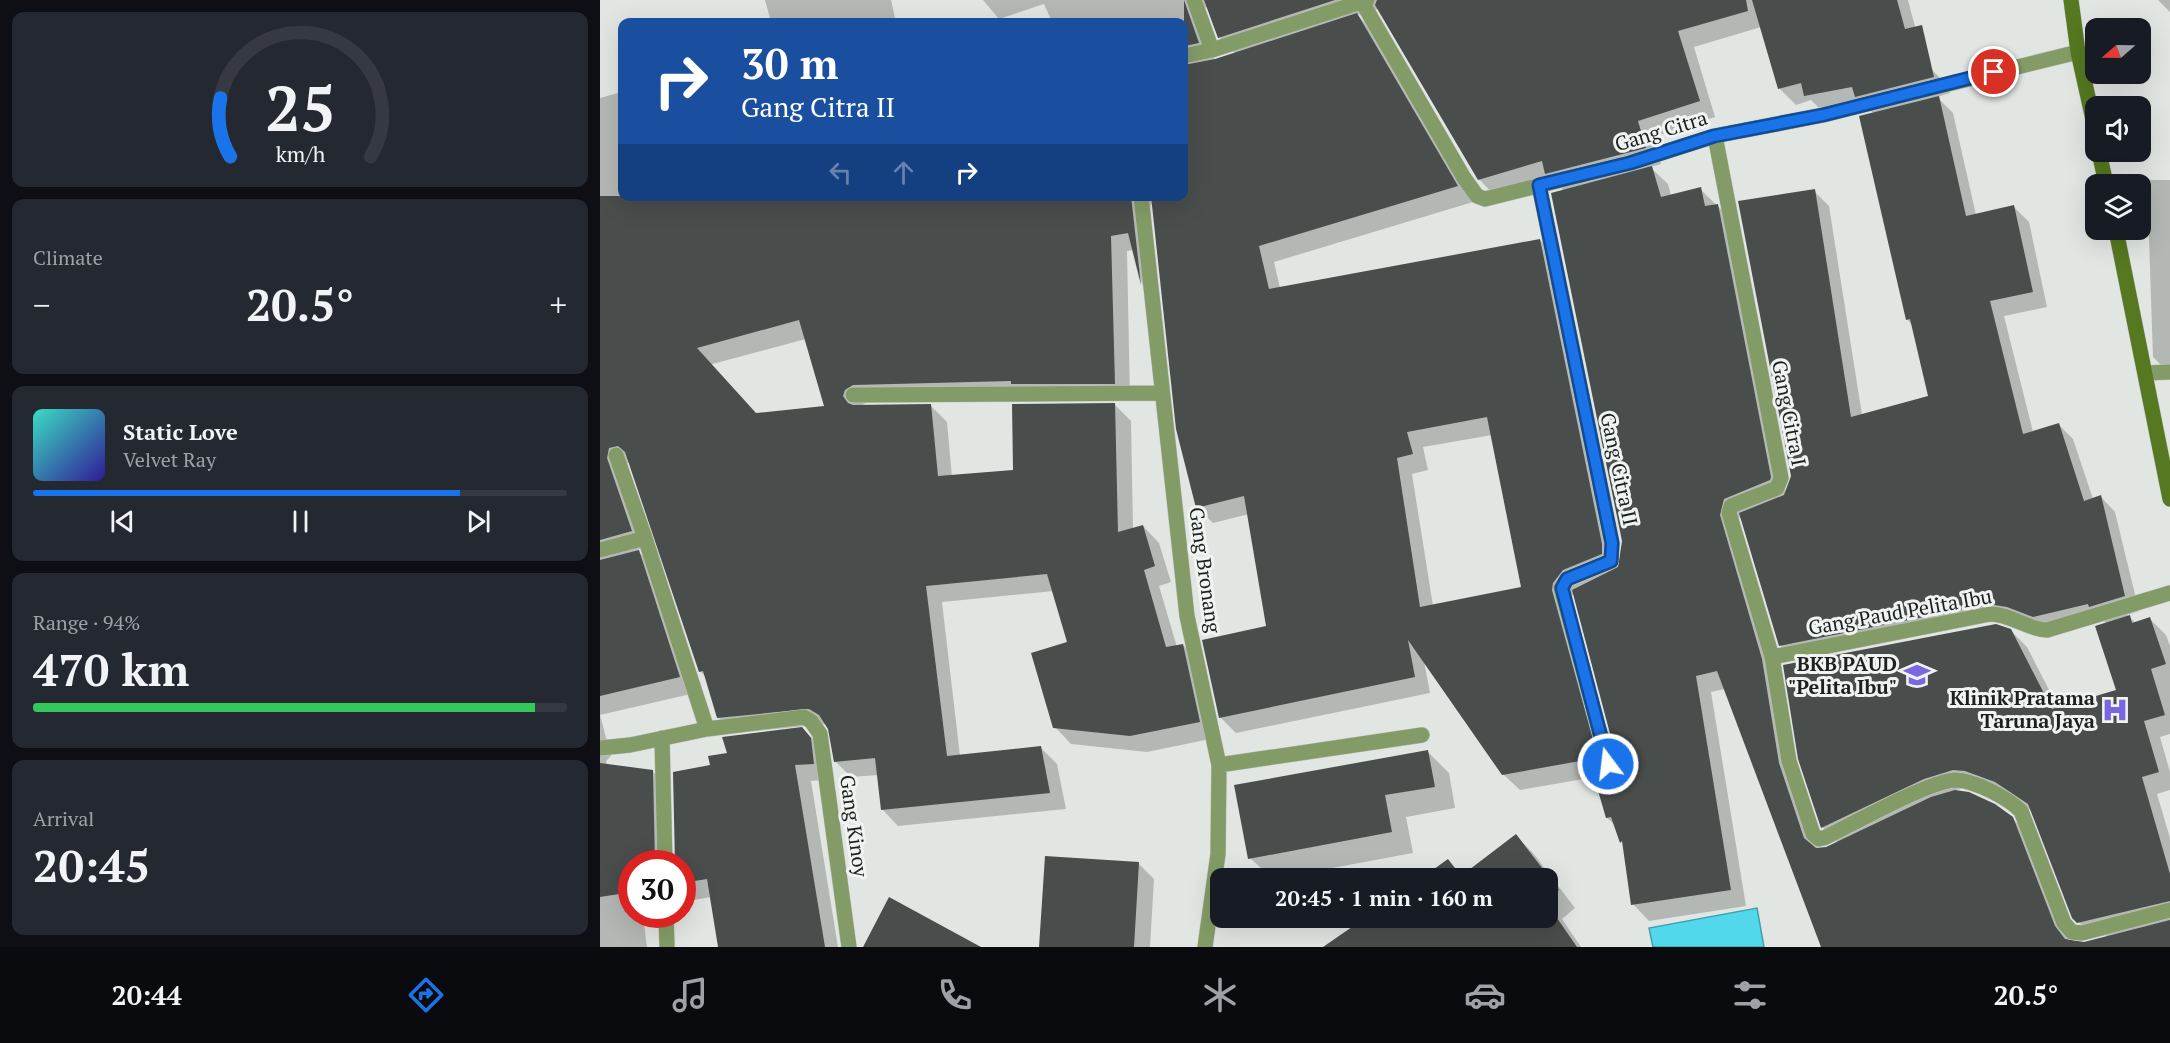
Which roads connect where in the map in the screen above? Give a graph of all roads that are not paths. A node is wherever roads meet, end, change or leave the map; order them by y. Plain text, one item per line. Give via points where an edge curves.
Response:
1 (1194, 0) edge
2 (2071, 0) edge
3 (1364, 1) edge
4 (1212, 50) junction
5 (2078, 52) junction
6 (1188, 55) edge
7 (2088, 96) edge
8 (1714, 136) junction
9 (1539, 185) junction
10 (1142, 201) edge
11 (2118, 240) edge
12 (2170, 372) edge
13 (2147, 373) junction
14 (1161, 393) junction
15 (853, 395) dead end
16 (616, 455) dead end
17 (2170, 499) edge
18 (645, 538) junction
19 (600, 550) edge
20 (2170, 593) edge
21 (1772, 657) junction
22 (707, 729) junction
23 (1422, 735) dead end
24 (662, 738) junction
25 (600, 748) edge
26 (1608, 764) dead end
27 (1219, 765) junction
28 (665, 850) edge
29 (2170, 910) edge
30 (666, 928) edge
31 (667, 947) edge
32 (849, 947) edge
33 (1205, 947) edge

1 - 4 street
2 - 5 street
3 - 4 street
3 - 9 street, Gang Citra via 1477,196 1491,198
4 - 6 street
5 - 7 street
5 - 8 street, Gang Citra via 1823,115
8 - 9 street, Gang Citra via 1630,163
8 - 21 street, Gang Citra I via 1781,478 1777,488 1729,509
9 - 26 street, Gang Citra II via 1612,543 1611,561 1567,579 1562,588
10 - 14 street, Gang Bronang
11 - 13 street
12 - 13 street
13 - 17 street
14 - 15 street
14 - 27 street, Gang Bronang via 1187,616
16 - 18 street
18 - 19 street
18 - 22 street
20 - 21 street, Gang Paud Pelita Ibu via 2047,630 2005,615 1990,614
21 - 29 street, Gang Citra I via 1789,761 1816,837 1824,838 1930,787 1956,780 1975,785 2021,812 2064,923 2072,932 2082,933
22 - 24 street
22 - 32 street, Gang Kinoy via 804,717 812,721 820,734
23 - 27 street
24 - 25 street
24 - 28 street
27 - 33 street, Gang Bronang via 1218,854
30 - 31 street

